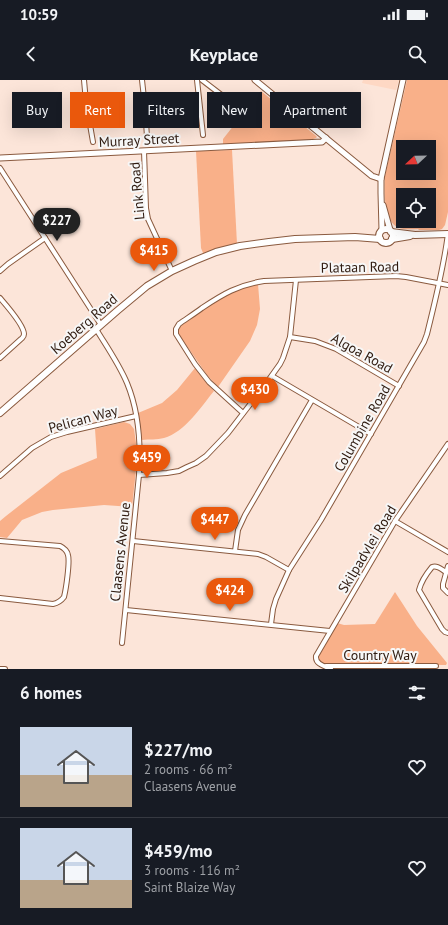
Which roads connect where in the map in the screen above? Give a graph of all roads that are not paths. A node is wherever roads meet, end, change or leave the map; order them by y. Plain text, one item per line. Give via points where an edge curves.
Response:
1 (84, 80) edge
2 (142, 80) edge
3 (197, 80) edge
4 (202, 80) edge
5 (255, 80) edge
6 (403, 80) edge
7 (218, 92) edge
8 (203, 136) dead end
9 (147, 137) dead end
10 (326, 138) junction
11 (93, 142) dead end
12 (144, 151) junction
13 (0, 158) edge
14 (0, 168) edge
15 (381, 179) junction
16 (381, 193) junction
17 (391, 231) junction
18 (380, 234) junction
19 (448, 234) edge
20 (416, 235) junction
21 (45, 238) junction
22 (392, 239) junction
23 (0, 271) edge
24 (172, 271) junction
25 (296, 280) junction
26 (439, 284) junction
27 (448, 285) edge
28 (0, 298) edge
29 (98, 327) junction
30 (290, 337) junction
31 (0, 358) edge
32 (272, 376) junction
33 (399, 386) junction
34 (312, 400) junction
35 (0, 413) edge
36 (243, 413) junction
37 (136, 416) junction
38 (371, 434) junction
39 (448, 444) edge
40 (139, 475) junction
41 (0, 476) edge
42 (395, 521) junction
43 (0, 540) edge
44 (132, 541) junction
45 (235, 551) junction
46 (448, 552) edge
47 (448, 566) edge
48 (289, 570) junction
49 (446, 572) junction
50 (448, 593) edge
51 (0, 598) edge
52 (126, 610) junction
53 (271, 624) junction
54 (330, 631) junction
55 (448, 633) edge
56 (122, 643) dead end
57 (324, 666) junction
58 (436, 666) dead end
59 (0, 668) edge
60 (5, 669) edge
61 (331, 669) edge

1 - 11 street
2 - 9 street
3 - 8 street
4 - 7 street
5 - 10 street
6 - 15 street
10 - 12 street, Murray Street via 322,142
10 - 15 street via 372,176
12 - 13 street, Murray Street
12 - 24 street, Link Road via 148,219
14 - 21 street, Claasens Avenue
15 - 16 street
16 - 17 street via 386,220
16 - 18 street
17 - 18 main road via 386,229
17 - 20 main road
17 - 22 main road
18 - 22 main road via 382,242 389,242
18 - 24 main road, Koeberg Road via 295,239 240,246 216,252
19 - 20 main road
19 - 26 street, Columbine Road
20 - 22 main road
21 - 23 street
21 - 29 street, Claasens Avenue
24 - 29 main road, Koeberg Road via 147,286
25 - 26 street, Plataan Road via 406,276
25 - 30 street
25 - 36 street, Plataan Road via 258,282 232,290 178,324 176,329 177,337 203,375
26 - 27 street, Plataan Road
26 - 33 street, Columbine Road via 424,342
28 - 31 street via 22,327 24,334 21,340
29 - 35 main road, Koeberg Road
29 - 37 street, Claasens Avenue via 127,383
30 - 32 street via 283,358
30 - 33 street, Algoa Road via 325,344
32 - 34 street
32 - 36 street
33 - 38 street, Columbine Road
34 - 38 street
34 - 45 street via 245,515 238,530
36 - 40 street via 215,447 196,463 179,471
37 - 40 street, Claasens Avenue via 140,454
37 - 41 street, Pelican Way via 51,438 32,448
38 - 48 street, Columbine Road
39 - 42 street, Skilpadvlei Road
40 - 44 street, Claasens Avenue
42 - 46 street
42 - 54 street, Skilpadvlei Road
43 - 51 street via 60,546 66,550 68,559 64,597 56,604
44 - 45 street
44 - 52 street, Claasens Avenue
45 - 48 street via 258,554
47 - 49 street
48 - 53 street, Columbine Road via 276,599
49 - 50 street via 443,586
49 - 55 street via 438,567 432,567 420,585 420,590 442,629
52 - 53 street
52 - 56 street, Claasens Avenue
53 - 54 street
54 - 57 street, Skilpadvlei Road via 316,658 318,663
57 - 58 street, Country Way
57 - 61 street
59 - 60 street

